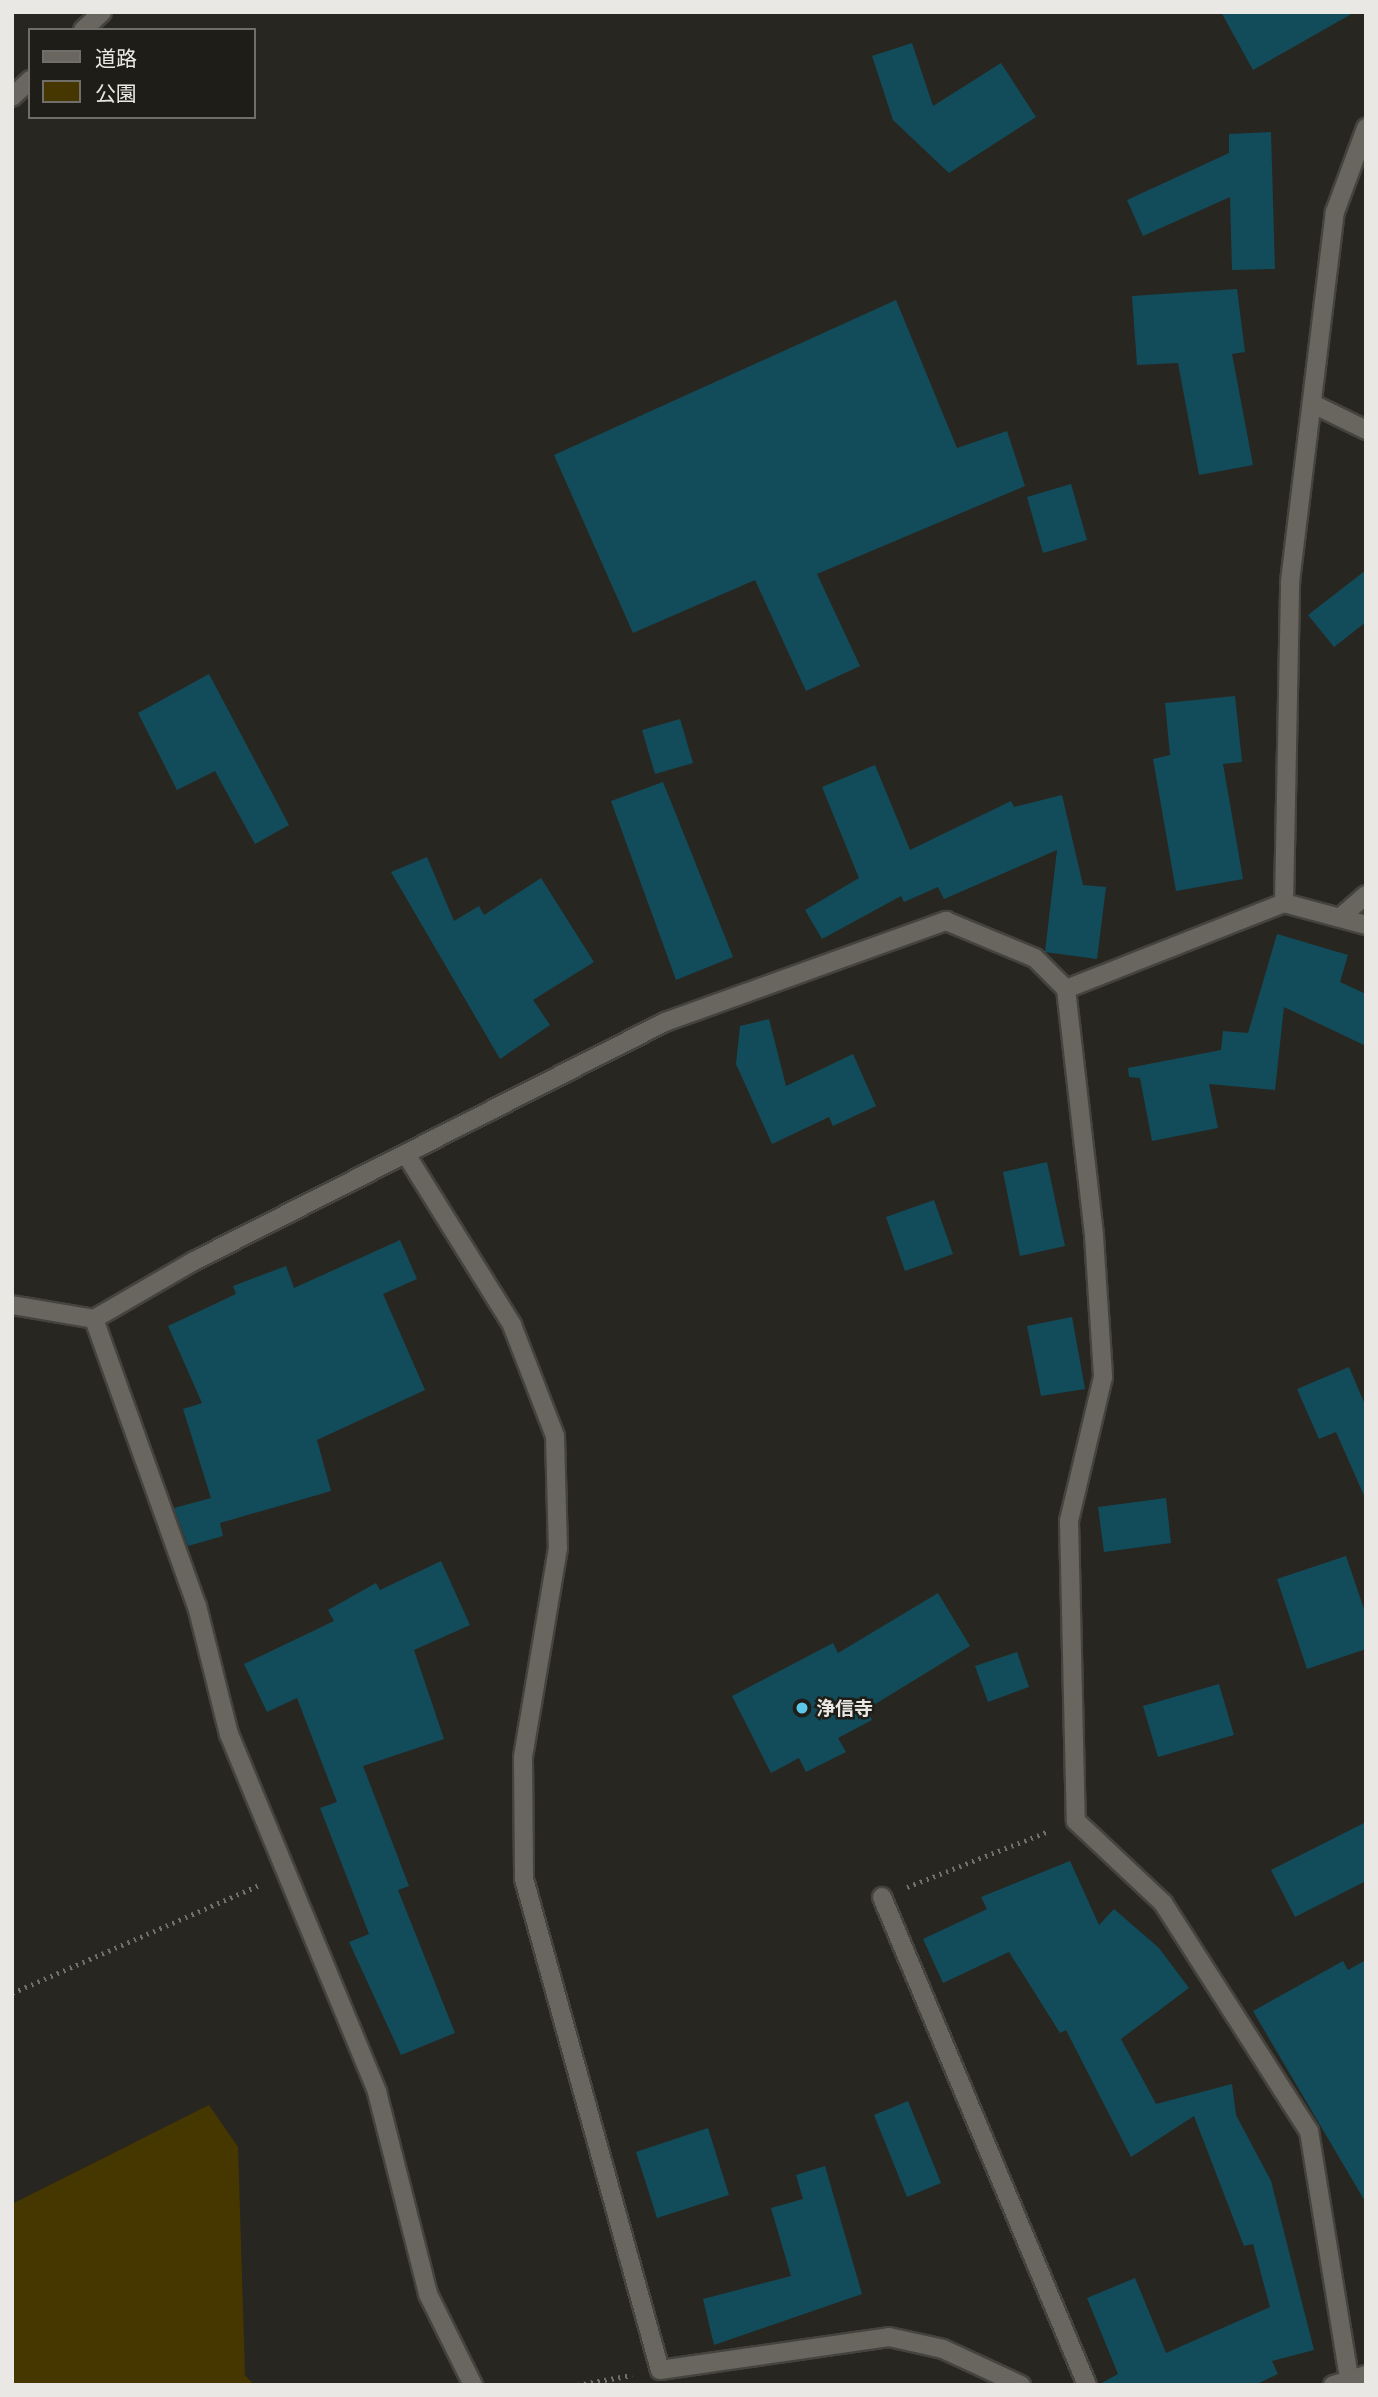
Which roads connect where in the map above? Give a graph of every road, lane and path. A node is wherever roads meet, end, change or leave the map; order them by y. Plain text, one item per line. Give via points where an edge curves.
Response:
1 (102, 12) edge
2 (85, 28) edge
3 (28, 82) edge
4 (12, 97) edge
5 (1366, 128) edge
6 (1315, 405) junction
7 (1366, 430) edge
8 (1366, 895) edge
9 (1284, 903) junction
10 (1343, 915) junction
11 (1366, 925) edge
12 (1066, 989) junction
13 (407, 1156) junction
14 (12, 1305) edge
15 (94, 1318) junction
16 (1076, 1821) junction
17 (286, 1873) junction
18 (881, 1897) joint
19 (12, 1993) edge
20 (660, 2370) junction
21 (1349, 2379) edge
22 (473, 2385) edge
23 (577, 2385) edge
24 (1021, 2385) edge
25 (1087, 2385) edge

1 - 2 street
3 - 4 street
5 - 6 street via 1335,212
6 - 7 street
6 - 9 street via 1290,582
8 - 10 street
9 - 10 street
9 - 12 street
10 - 11 street
12 - 13 street via 1035,958 946,921 665,1022
12 - 16 street via 1094,1236 1102,1377 1069,1521
13 - 15 street via 194,1261
13 - 20 street via 512,1325 555,1436 558,1548 523,1758 524,1879
14 - 15 street
15 - 17 street via 197,1606 229,1734
16 - 18 path
16 - 21 street via 1163,1903 1309,2131
17 - 19 path
17 - 22 street via 377,2092 428,2294
18 - 25 street
20 - 23 path
20 - 24 street via 889,2337 943,2349

